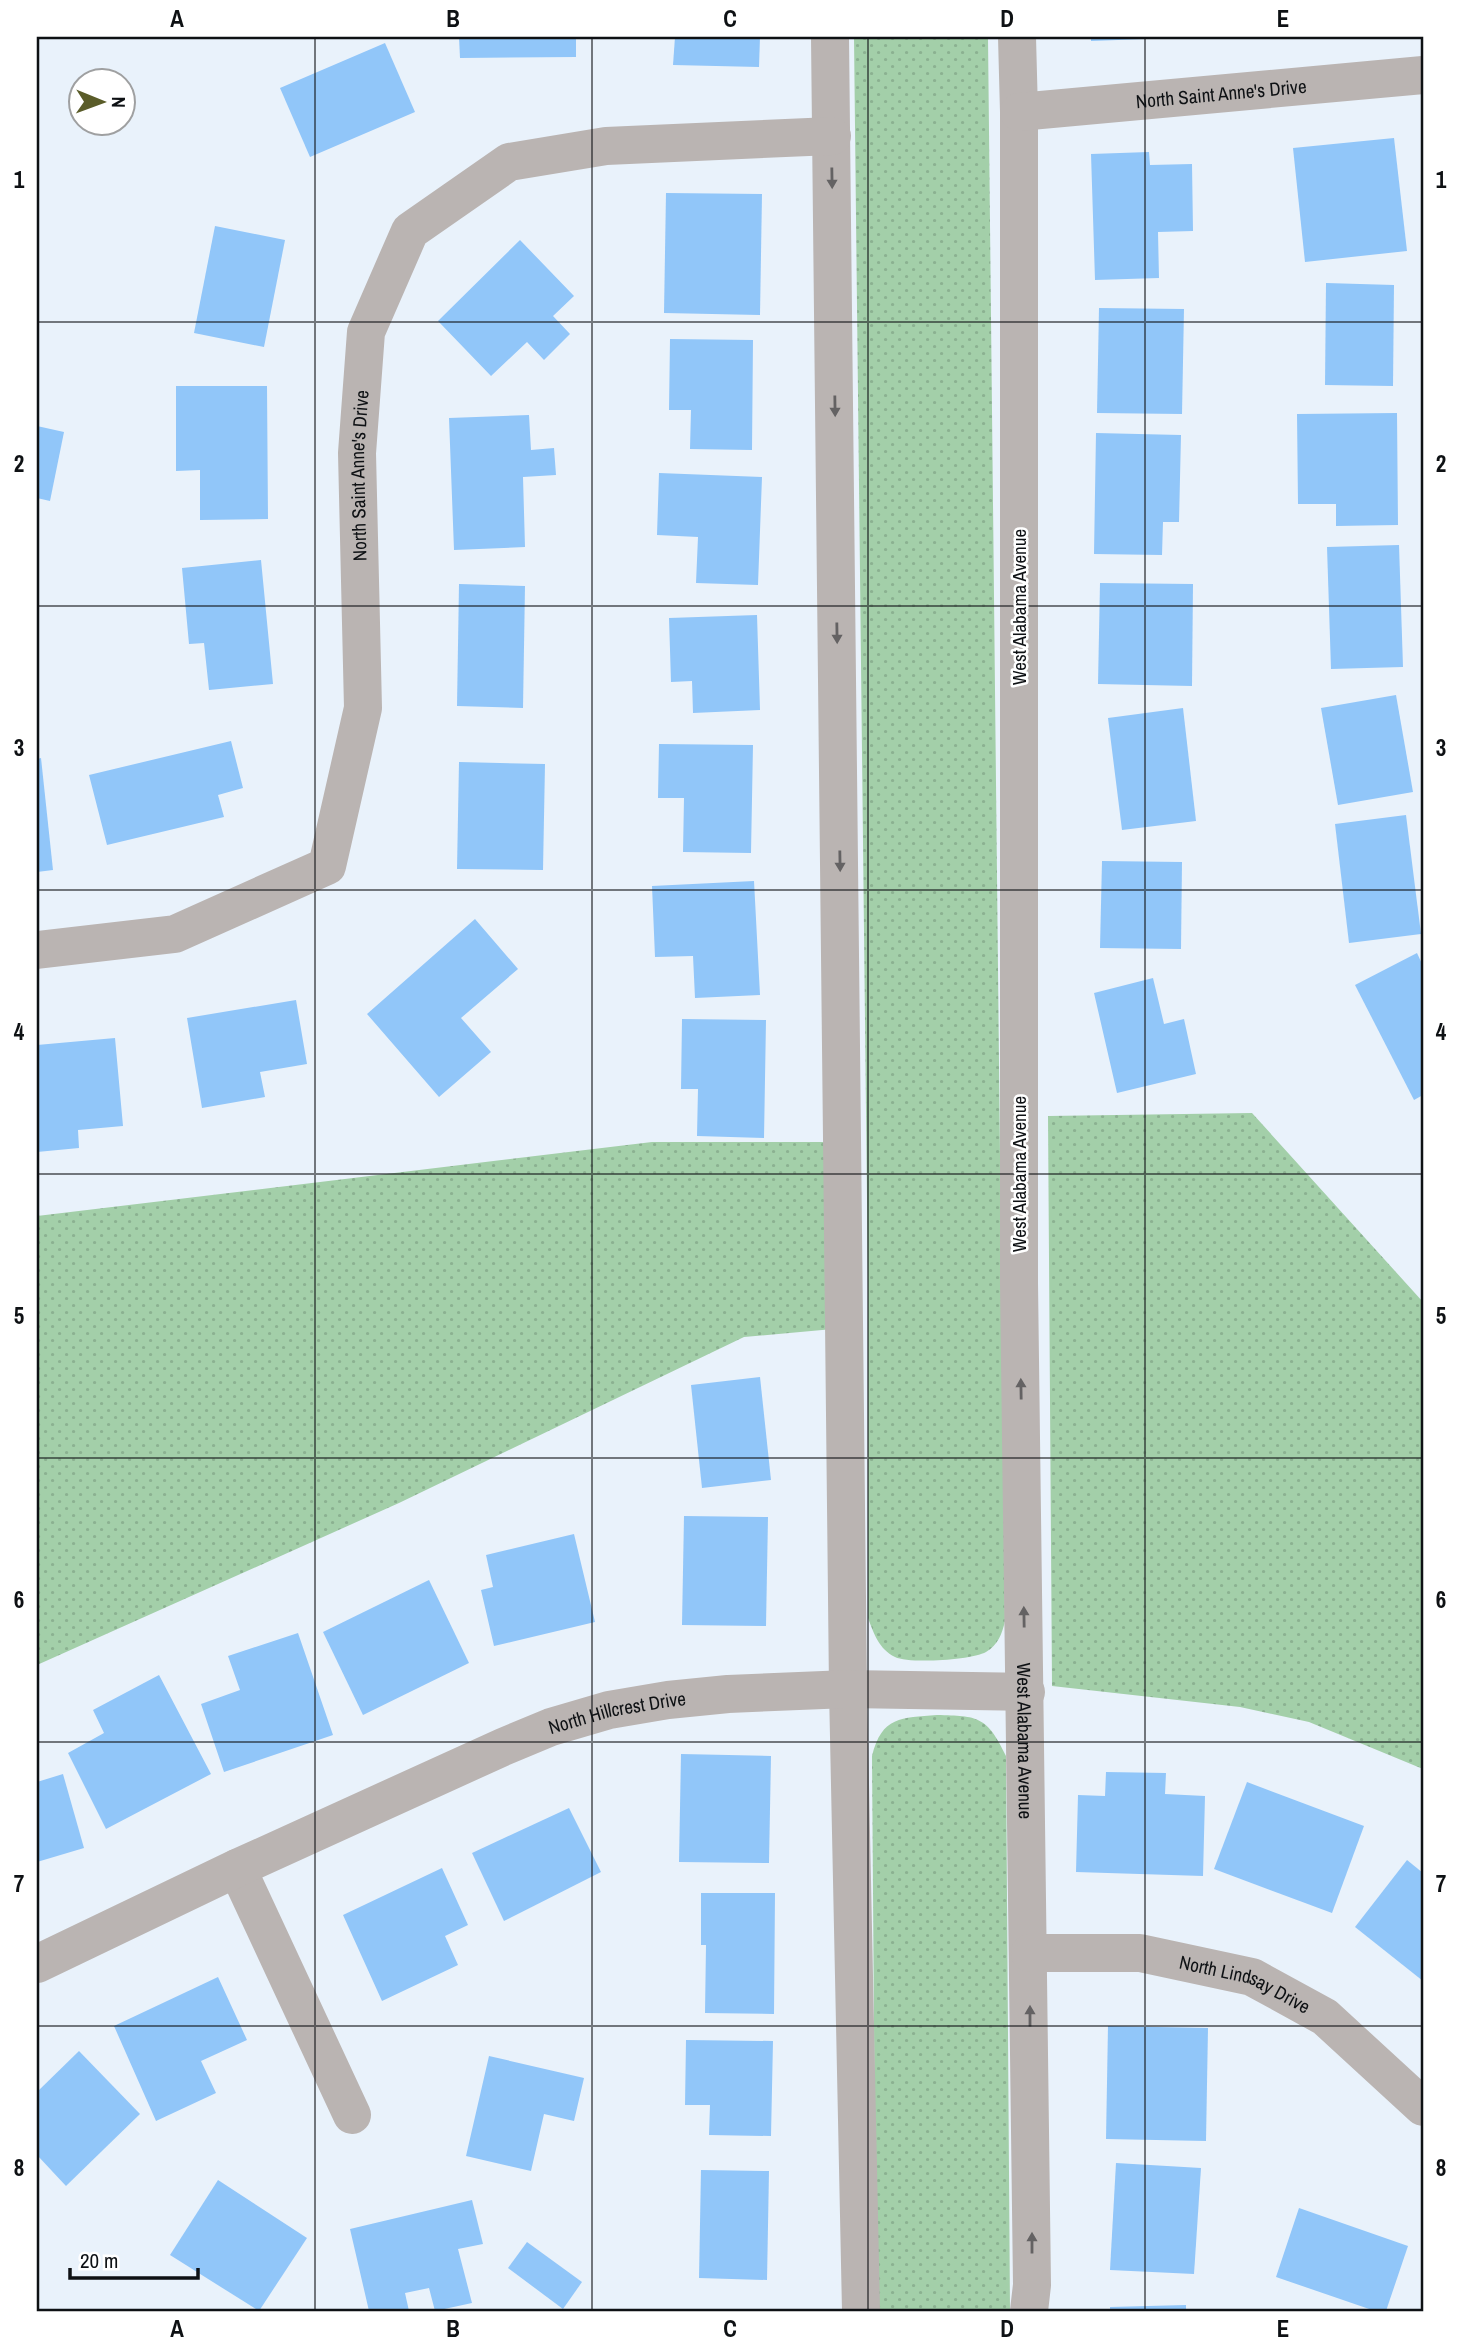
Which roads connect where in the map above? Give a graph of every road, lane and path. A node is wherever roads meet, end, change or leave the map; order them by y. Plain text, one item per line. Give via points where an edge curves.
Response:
1 (830, 37) edge
2 (1017, 37) edge
3 (1423, 75) edge
4 (1019, 112) junction
5 (832, 136) junction
6 (37, 950) edge
7 (848, 1689) junction
8 (1026, 1692) junction
9 (237, 1868) junction
10 (1030, 1952) junction
11 (37, 1964) edge
12 (1423, 2107) edge
13 (352, 2115) dead end
14 (861, 2311) edge
15 (1029, 2311) edge

1 - 5 street
2 - 4 street, West Alabama Avenue
3 - 4 street, North Saint Anne's Drive
8 -> 4 street, West Alabama Avenue via 1019,1270
5 - 6 street, North Saint Anne's Drive via 606,146 509,162 410,231 366,332 358,453 363,708 327,866 175,933
5 -> 7 street
7 - 8 street, North Hillcrest Drive
7 - 9 street, North Hillcrest Drive via 668,1700 609,1710 515,1742
7 - 14 street
8 - 10 street, West Alabama Avenue
9 - 11 street, North Hillcrest Drive
9 - 13 street
10 - 12 street, North Lindsay Drive via 1140,1953 1252,1977 1325,2017
15 -> 10 street, West Alabama Avenue

